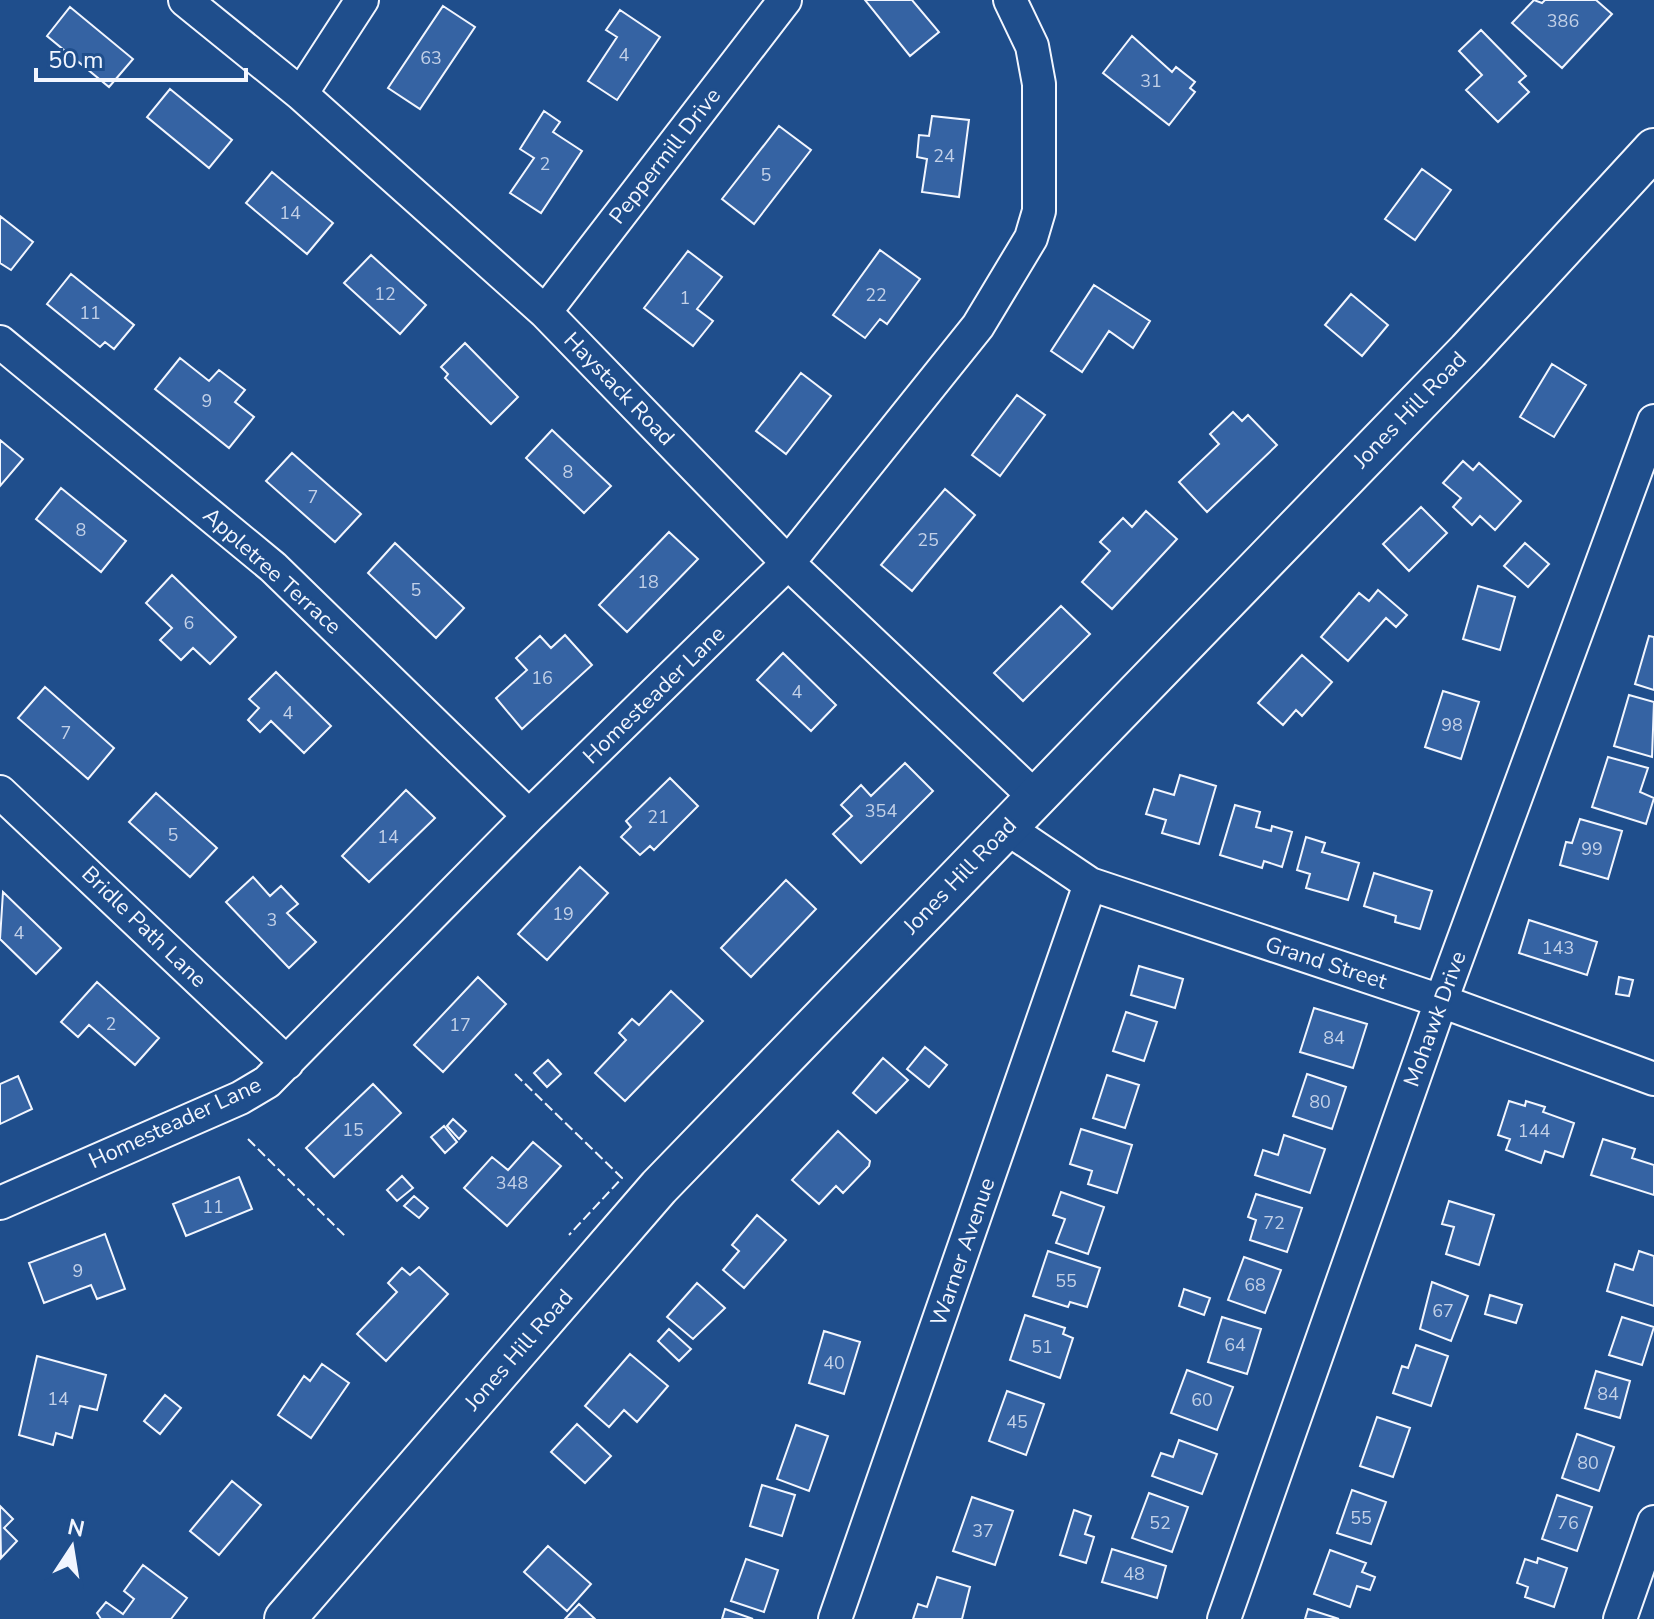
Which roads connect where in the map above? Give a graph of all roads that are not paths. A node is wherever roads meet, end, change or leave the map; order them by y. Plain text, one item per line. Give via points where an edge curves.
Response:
1 (185, 0) edge
2 (362, 0) edge
3 (785, 0) edge
4 (1010, 0) edge
5 (301, 94) junction
6 (1654, 149) edge
7 (545, 312) junction
8 (0, 342) edge
9 (1654, 421) edge
10 (788, 563) junction
11 (0, 792) edge
12 (1035, 797) junction
13 (529, 816) junction
14 (1007, 828) junction
15 (1090, 884) junction
16 (1441, 1001) junction
17 (287, 1063) junction
18 (1654, 1079) edge
19 (0, 1203) edge
20 (1654, 1522) edge
21 (285, 1619) edge
22 (835, 1619) edge
23 (1224, 1619) edge
24 (1620, 1619) edge

1 - 5 street, Haystack Road
2 - 5 street
3 - 7 street, Peppermill Drive
4 - 10 street, Homesteader Lane via 1032,46 1039,84 1039,211 1031,238 978,326
5 - 7 street, Haystack Road
6 - 12 main road, Jones Hill Road via 1468,351
7 - 10 street, Haystack Road
8 - 13 street, Appletree Terrace via 273,567
9 - 16 street, Mohawk Drive
10 - 12 street, Haystack Road
10 - 13 street, Homesteader Lane
11 - 17 street, Bridle Path Lane
12 - 14 main road, Jones Hill Road
13 - 17 street, Homesteader Lane
14 - 15 street, Grand Street
14 - 21 main road, Jones Hill Road via 659,1187
15 - 16 street, Grand Street
15 - 22 street, Warner Avenue
16 - 18 street, Grand Street
16 - 23 street, Mohawk Drive
17 - 19 street, Homesteader Lane via 240,1098
20 - 24 street

